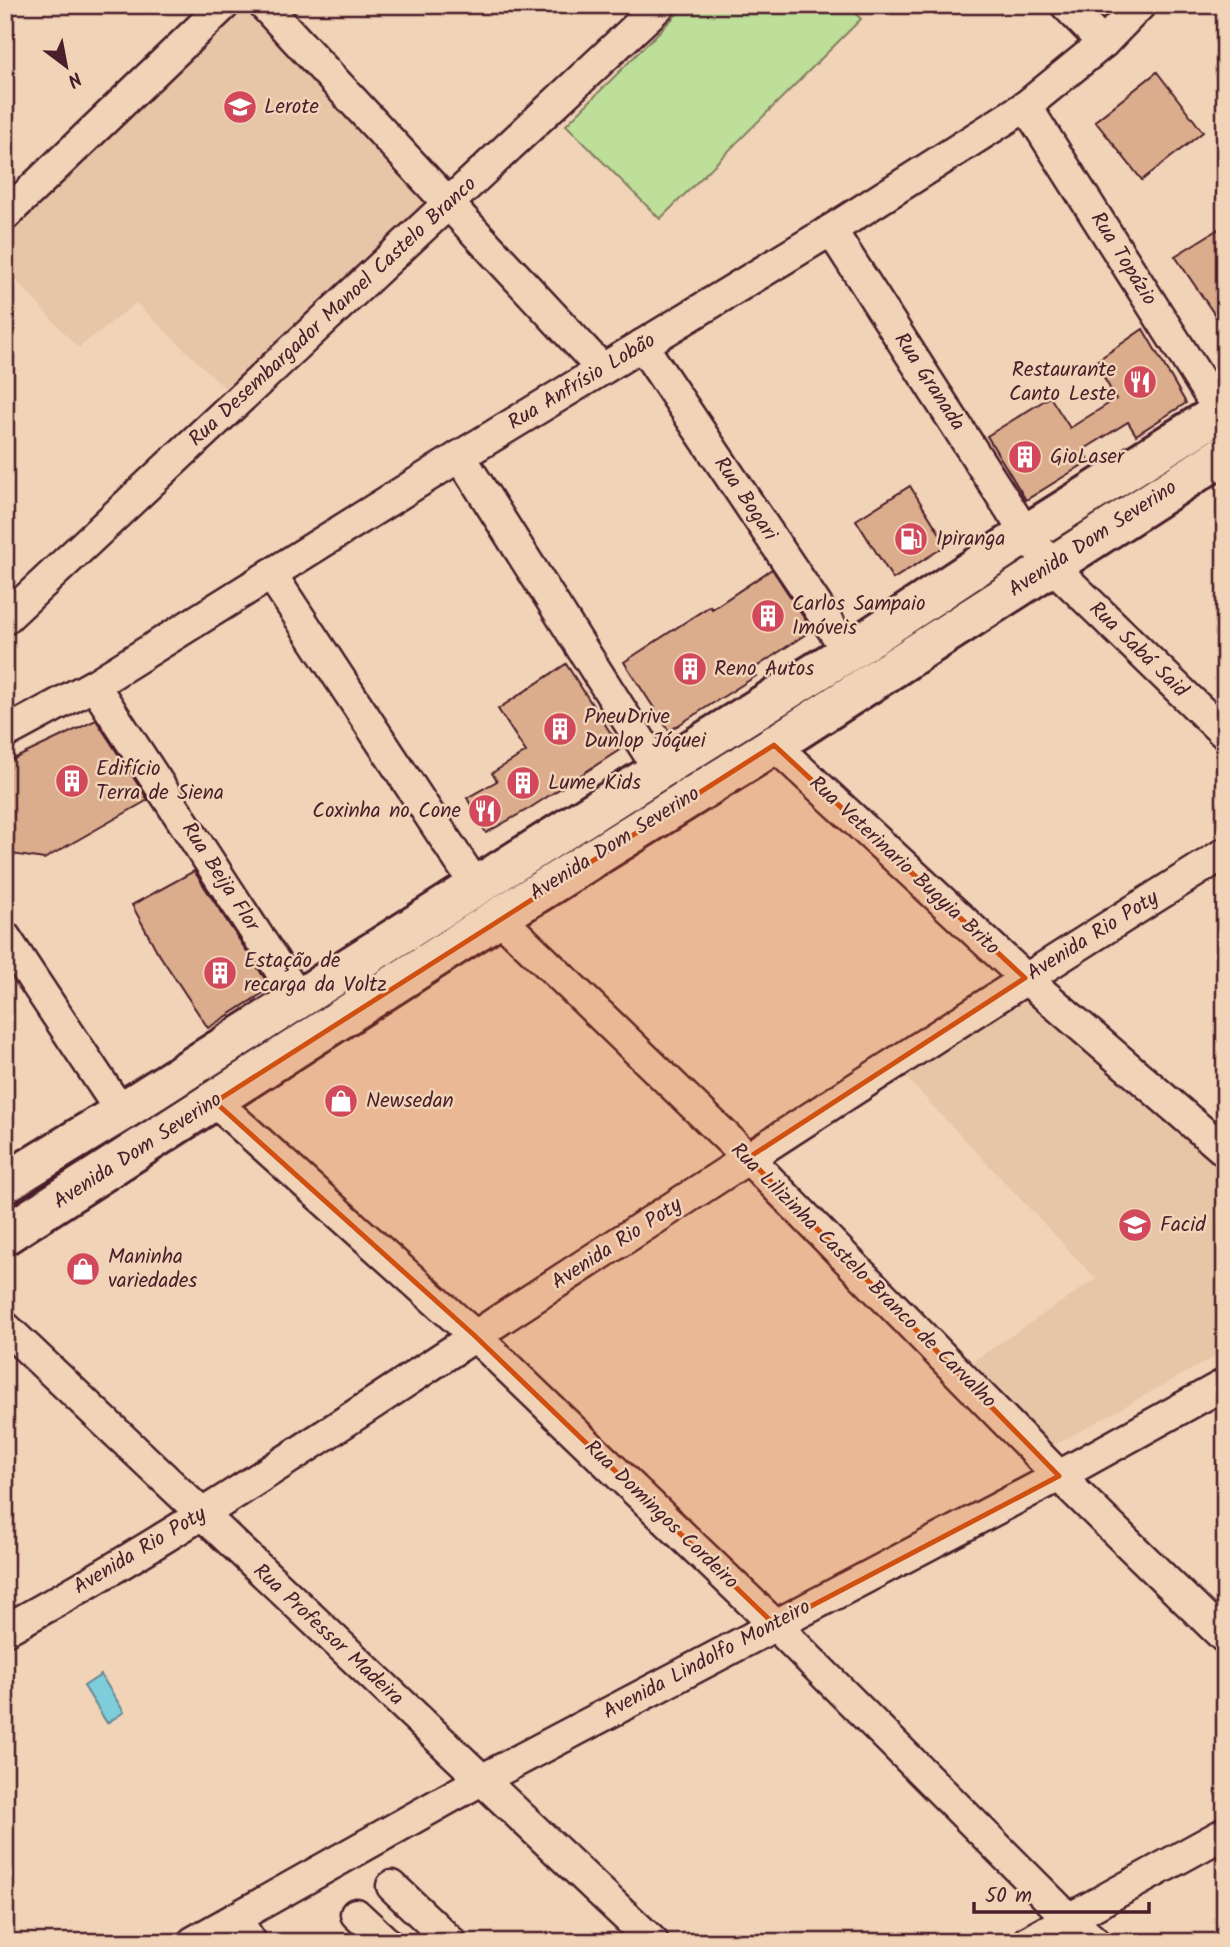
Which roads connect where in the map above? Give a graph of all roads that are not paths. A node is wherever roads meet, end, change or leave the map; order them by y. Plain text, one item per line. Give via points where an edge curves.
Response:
1 (224, 5) edge
2 (264, 5) edge
3 (660, 5) edge
4 (1066, 5) edge
5 (1140, 5) edge
6 (1103, 43) junction
7 (1026, 106) junction
8 (449, 203) junction
9 (5, 215) edge
10 (831, 230) junction
11 (642, 345) junction
12 (602, 369) junction
13 (1222, 411) edge
14 (1225, 454) edge
15 (460, 456) junction
16 (1026, 534) junction
17 (1052, 566) junction
18 (271, 574) junction
19 (5, 619) edge
20 (848, 652) junction
21 (94, 685) junction
22 (5, 733) edge
23 (1225, 734) edge
24 (774, 745) junction
25 (659, 770) junction
26 (1225, 853) edge
27 (476, 886) junction
28 (499, 916) junction
29 (5, 937) edge
30 (1025, 978) junction
31 (299, 999) junction
32 (215, 1101) junction
33 (121, 1112) junction
34 (1225, 1151) edge
35 (748, 1158) junction
36 (5, 1183) edge
37 (5, 1235) edge
38 (5, 1327) edge
39 (475, 1336) junction
40 (1225, 1384) edge
41 (1059, 1476) junction
42 (201, 1515) junction
43 (775, 1625) junction
44 (5, 1630) edge
45 (1225, 1638) edge
46 (483, 1779) junction
47 (1225, 1833) edge
48 (392, 1886) dead end
49 (356, 1914) dead end
50 (1069, 1919) junction
51 (243, 1930) edge
52 (193, 1942) edge
53 (386, 1942) edge
54 (451, 1942) edge
55 (653, 1942) edge
56 (1027, 1942) edge
57 (1095, 1942) edge

1 - 9 street
2 - 8 street
3 - 8 street, Rua Desembargador Manoel Castelo Branco
4 - 6 street
5 - 6 street, Rua Anfrísio Lobão
6 - 7 street, Rua Anfrísio Lobão
7 - 10 street, Rua Anfrísio Lobão
7 - 13 street, Rua Topázio
8 - 12 street
8 - 19 street, Rua Desembargador Manoel Castelo Branco
10 - 11 street, Rua Anfrísio Lobão
10 - 16 street, Rua Granada
11 - 12 street, Rua Anfrísio Lobão
11 - 20 street, Rua Bogari
12 - 15 street, Rua Anfrísio Lobão
13 - 16 main road, Avenida Dom Severino
14 - 17 main road, Avenida Dom Severino
15 - 18 street, Rua Anfrísio Lobão
15 - 25 street
16 - 17 street, Rua Granada
16 - 20 main road, Avenida Dom Severino
17 - 23 street, Rua Sabá Said
17 - 24 main road, Avenida Dom Severino
18 - 21 street, Rua Anfrísio Lobão
18 - 27 street
20 - 25 main road, Avenida Dom Severino
21 - 22 street, Rua Anfrísio Lobão
21 - 31 street, Rua Beija Flor
24 - 28 main road, Avenida Dom Severino
24 - 30 street, Rua Veterinario Bugyia Brito
25 - 27 main road, Avenida Dom Severino
26 - 30 street, Avenida Rio Poty
27 - 31 main road, Avenida Dom Severino
28 - 32 main road, Avenida Dom Severino
28 - 35 street, Rua Lilizinha Castelo Branco de Carvalho
29 - 33 street
30 - 34 street, Rua Veterinario Bugyia Brito
30 - 35 street, Avenida Rio Poty
31 - 33 main road, Avenida Dom Severino
32 - 37 main road, Avenida Dom Severino
32 - 39 street, Rua Domingos Cordeiro
33 - 36 main road, Avenida Dom Severino
35 - 39 street, Avenida Rio Poty
35 - 41 street, Rua Lilizinha Castelo Branco de Carvalho
38 - 42 street, Rua Professor Madeira
39 - 42 street, Avenida Rio Poty
39 - 43 street, Rua Domingos Cordeiro
40 - 41 street, Avenida Lindolfo Monteiro
41 - 43 street, Avenida Lindolfo Monteiro
41 - 45 street, Rua Lilizinha Castelo Branco de Carvalho
42 - 44 street, Avenida Rio Poty
42 - 46 street, Rua Professor Madeira
43 - 46 street, Avenida Lindolfo Monteiro
43 - 50 street, Rua Domingos Cordeiro
46 - 51 street, Avenida Lindolfo Monteiro
46 - 55 street, Rua Professor Madeira
47 - 50 street
48 - 54 street
49 - 53 street
50 - 56 street
50 - 57 street, Rua Domingos Cordeiro
51 - 52 street, Avenida Lindolfo Monteiro

